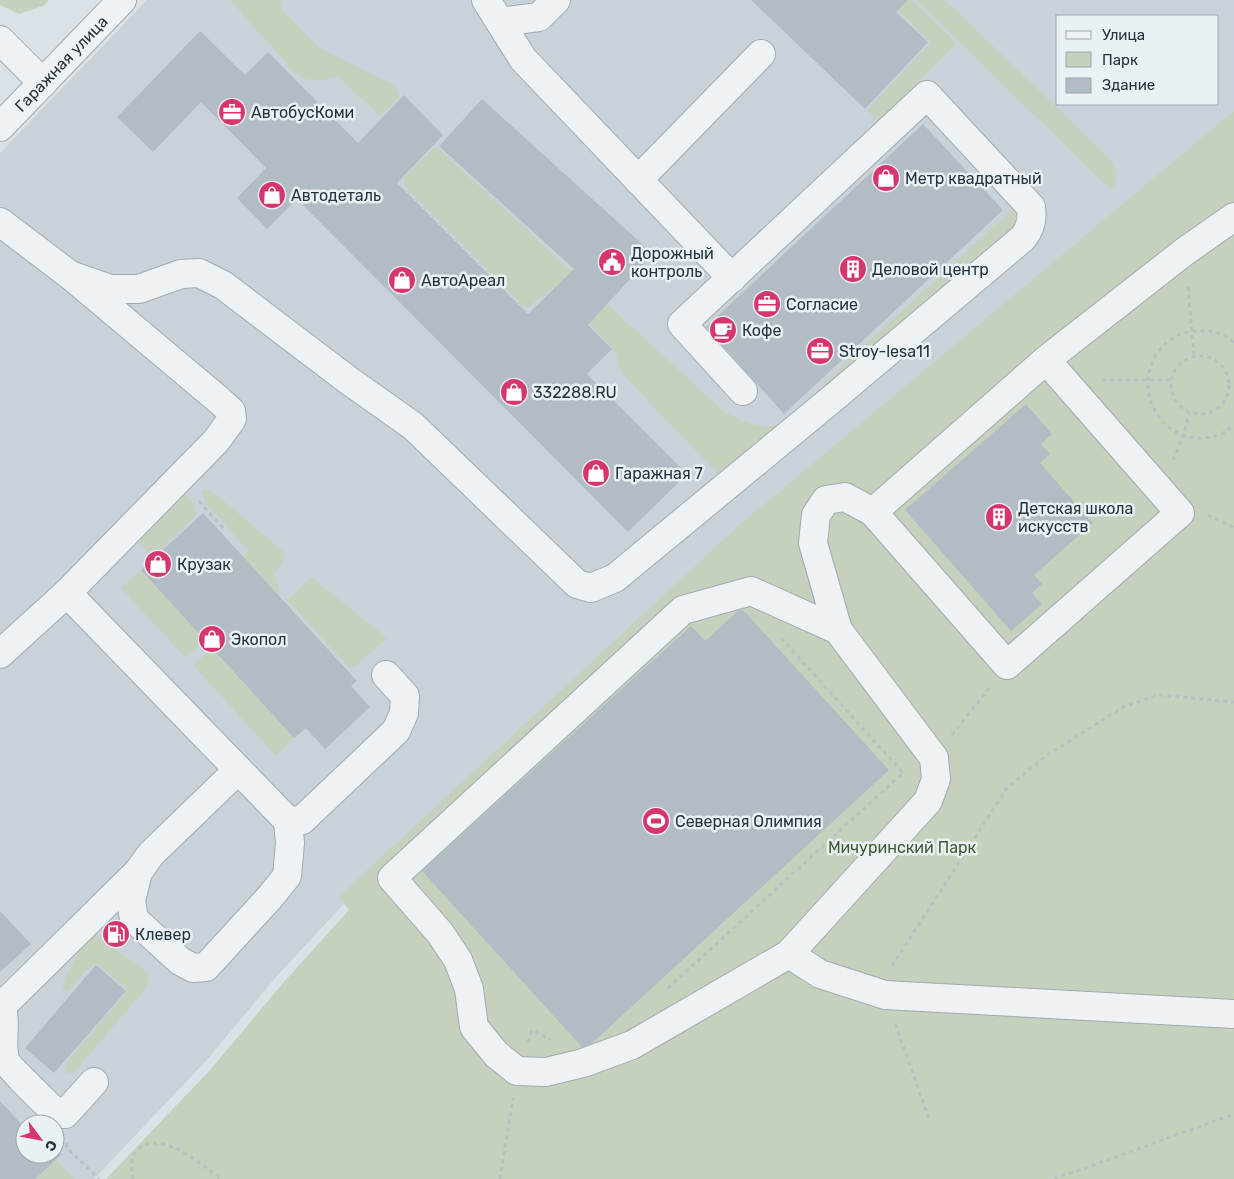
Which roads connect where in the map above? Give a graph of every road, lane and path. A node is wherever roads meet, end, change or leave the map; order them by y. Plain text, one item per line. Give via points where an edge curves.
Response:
1 (122, 0) edge
2 (556, 0) edge
3 (493, 11) edge
4 (0, 40) edge
5 (761, 54) dead end
6 (43, 83) junction
7 (0, 127) edge
8 (638, 180) junction
9 (1234, 217) edge
10 (0, 222) edge
11 (1184, 252) junction
12 (70, 275) junction
13 (732, 278) junction
14 (1193, 331) junction
15 (1234, 342) edge
16 (1194, 356) junction
17 (1055, 370) junction
18 (1147, 380) junction
19 (1171, 380) junction
20 (1229, 388) junction
21 (1234, 388) edge
22 (743, 390) dead end
23 (1189, 412) junction
24 (1234, 425) edge
25 (1184, 435) junction
26 (179, 479) junction
27 (1160, 490) junction
28 (873, 512) junction
29 (223, 528) dead end
30 (67, 593) junction
31 (838, 630) junction
32 (780, 636) dead end
33 (0, 654) edge
34 (1007, 665) junction
35 (386, 675) dead end
36 (1234, 702) edge
37 (934, 758) junction
38 (238, 770) junction
39 (288, 821) junction
40 (138, 872) junction
41 (789, 954) junction
42 (665, 990) dead end
43 (885, 996) junction
44 (1, 1006) edge
45 (1234, 1014) edge
46 (556, 1043) dead end
47 (517, 1071) junction
48 (94, 1082) dead end
49 (1234, 1114) edge
50 (929, 1118) dead end
51 (67, 1148) dead end
52 (99, 1179) edge
53 (133, 1179) edge
54 (221, 1179) edge
55 (500, 1179) edge
56 (1054, 1179) edge

1 - 6 street, Гаражная улица
2 - 3 street via 539,17
3 - 8 street via 523,59
4 - 6 street
5 - 8 street
6 - 7 street, Гаражная улица
8 - 13 street
9 - 11 street
10 - 12 street
11 - 14 path
11 - 17 street
12 - 13 street via 110,289 139,289 181,274 199,273 223,285 413,426 577,584 591,588 615,578 1008,251 1029,230 1031,208 927,95
12 - 26 street via 231,412 228,427
13 - 22 street via 682,324
14 - 15 path via 1210,331
14 - 16 path
14 - 18 path via 1167,342 1150,366
16 - 19 path via 1177,367
16 - 20 path via 1205,356 1220,364 1229,380
17 - 18 path
17 - 27 street
17 - 28 street
18 - 19 path
18 - 25 path via 1152,408 1160,420
19 - 23 path via 1172,394 1177,403
20 - 21 path
20 - 23 path via 1216,410
23 - 25 path
24 - 25 path via 1221,434 1203,438
25 - 27 path
26 - 29 path
26 - 30 street
27 - 34 street via 1180,513
28 - 31 street via 845,497 826,500 816,515 813,543
28 - 34 street
30 - 33 street
30 - 38 street
31 - 37 street
31 - 47 street via 751,591 683,610 392,878 440,933 458,960 468,988 474,1028 496,1054
32 - 42 path via 903,773
34 - 37 path
35 - 39 street via 405,696 404,713 396,731 302,820
36 - 43 path via 1160,695 1125,706 1047,754 1007,788 892,963
37 - 41 street via 936,779 928,801
38 - 39 street
38 - 40 street via 151,854
39 - 40 street via 287,876 206,966 193,968 180,961 134,919 131,901
40 - 44 street
41 - 43 street via 820,974
41 - 47 street via 632,1045 546,1072
43 - 45 street
43 - 50 path
44 - 48 street via 5,1060 56,1113 65,1114
46 - 47 path via 532,1030
47 - 55 path
49 - 56 path
51 - 52 path
53 - 54 path via 134,1155 140,1148 157,1142 191,1157

